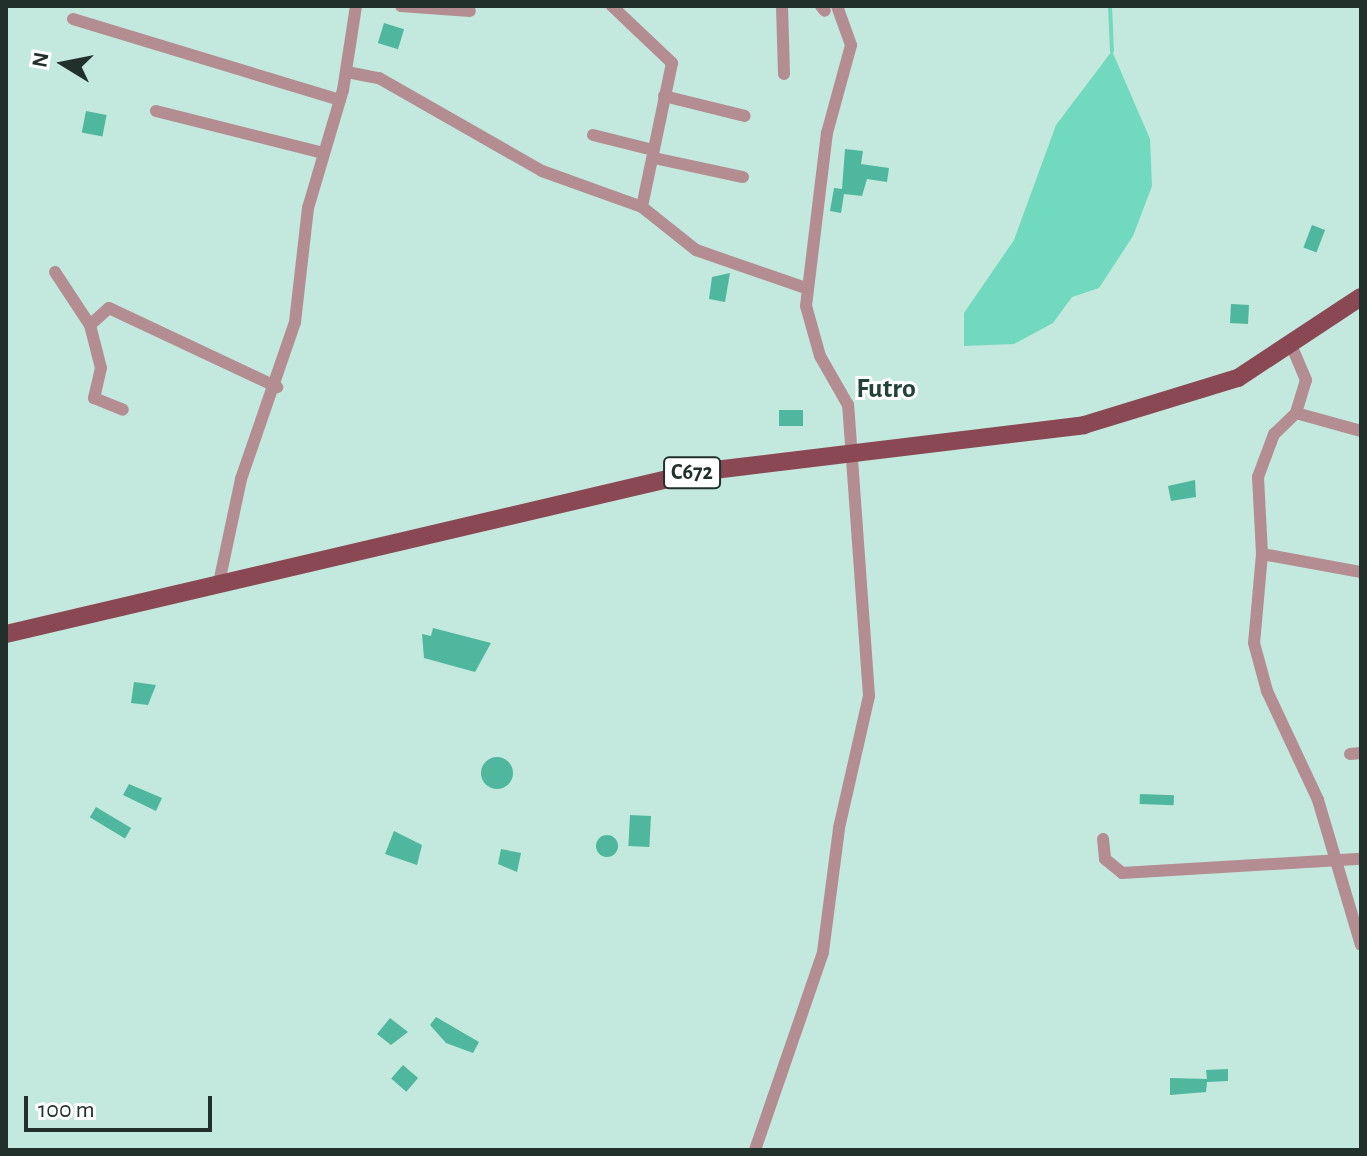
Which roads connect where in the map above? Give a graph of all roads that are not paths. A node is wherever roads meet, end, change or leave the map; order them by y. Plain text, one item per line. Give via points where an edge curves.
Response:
1 (356, 6) edge
2 (401, 6) edge
3 (612, 6) edge
4 (782, 6) edge
5 (828, 8) edge
6 (470, 11) dead end
7 (73, 19) dead end
8 (347, 72) junction
9 (784, 74) dead end
10 (664, 96) junction
11 (340, 100) junction
12 (156, 111) dead end
13 (745, 116) dead end
14 (593, 135) dead end
15 (323, 153) junction
16 (654, 154) junction
17 (743, 177) dead end
18 (642, 207) junction
19 (55, 272) dead end
20 (806, 288) junction
21 (1361, 297) edge
22 (90, 325) junction
23 (1292, 347) junction
24 (277, 387) junction
25 (123, 410) dead end
26 (1296, 413) junction
27 (1361, 431) edge
28 (852, 455) junction
29 (1262, 554) junction
30 (1361, 572) edge
31 (220, 578) junction
32 (6, 634) edge
33 (1103, 839) dead end
34 (1334, 858) junction
35 (1361, 859) edge
36 (1361, 945) edge
37 (755, 1150) edge

1 - 8 street
2 - 6 street
3 - 10 street via 671,56
4 - 9 street
5 - 20 street via 851,45 827,133
7 - 11 street
8 - 11 street
8 - 18 street via 379,78 542,171
10 - 13 street
10 - 16 street
11 - 15 street
12 - 15 street
14 - 16 street
15 - 24 street
16 - 17 street
16 - 18 street
18 - 20 street via 696,250
19 - 22 street
20 - 28 street via 815,343 848,405
21 - 23 main road, C672
22 - 24 street via 109,308
22 - 25 street via 101,368 94,398
23 - 26 street via 1306,380
23 - 28 main road, C672 via 1238,378 1084,425
24 - 31 street via 241,479
26 - 27 street
26 - 29 street via 1261,460
28 - 31 main road, C672 via 667,478
28 - 37 street via 869,696 865,732 839,828 823,952
29 - 30 street
29 - 34 street via 1254,643 1259,670 1318,800
31 - 32 main road, C672
33 - 34 street via 1105,859 1122,873
34 - 35 street
34 - 36 street

